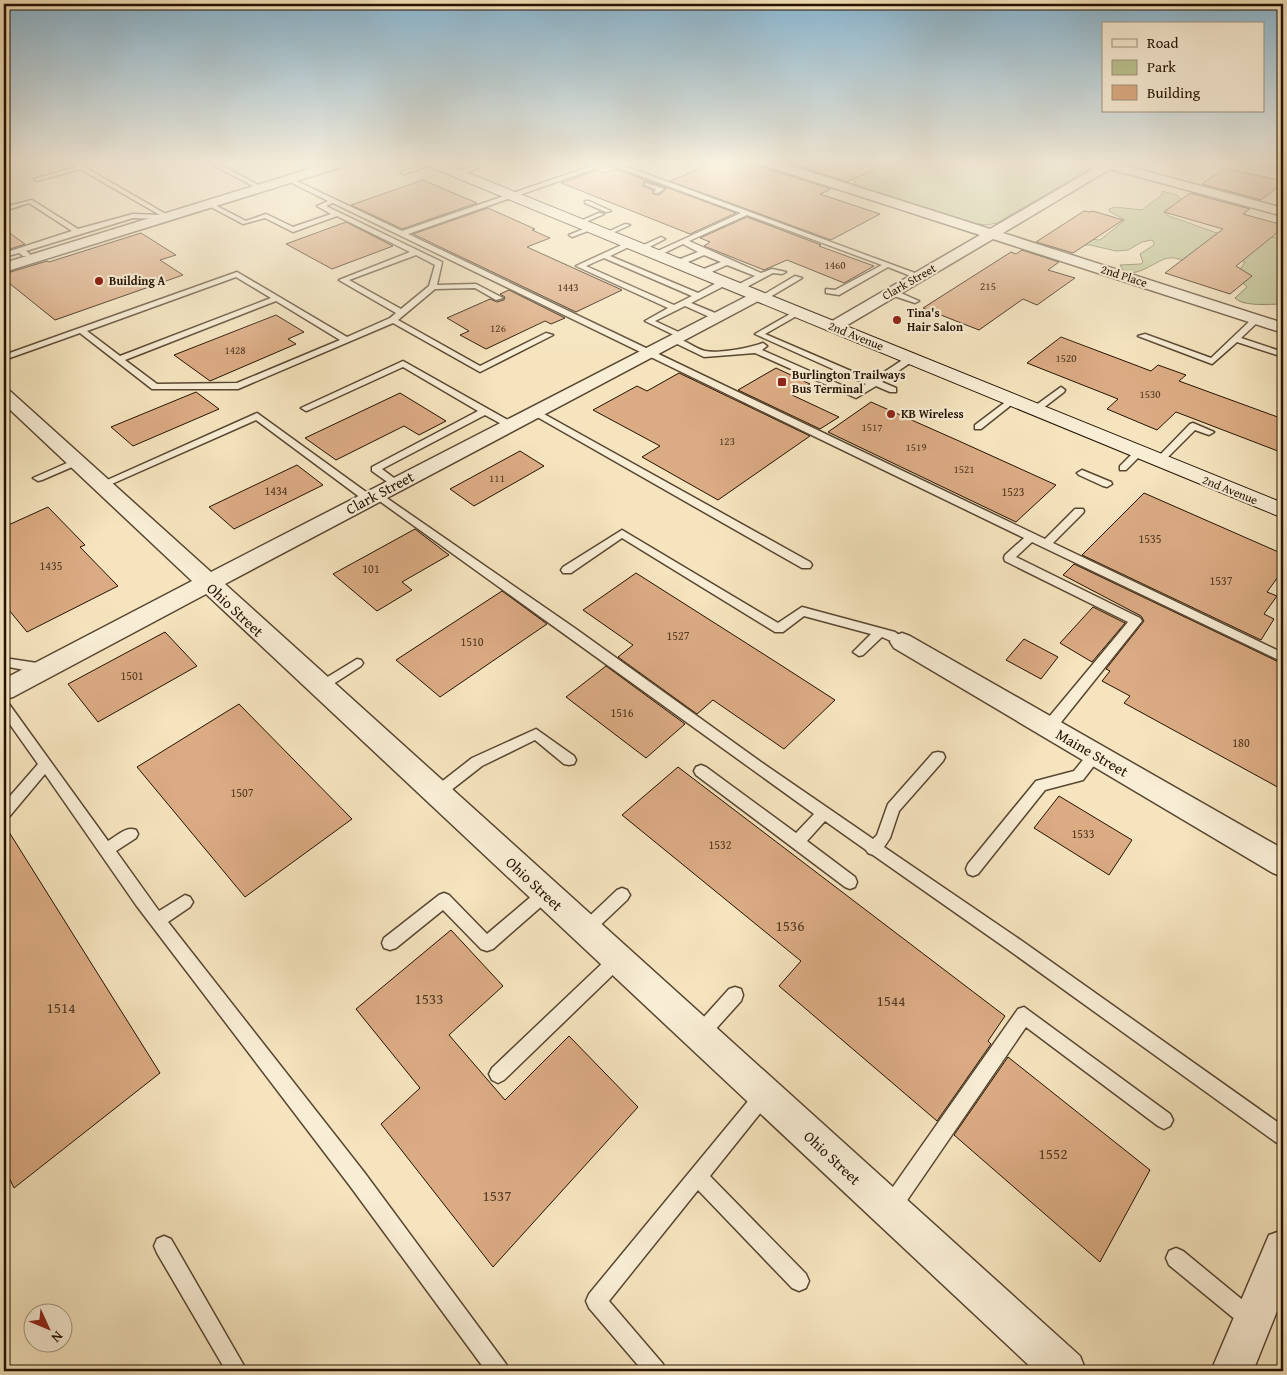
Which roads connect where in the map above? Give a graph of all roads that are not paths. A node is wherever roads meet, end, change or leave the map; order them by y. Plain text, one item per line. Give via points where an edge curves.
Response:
1 (67, 225) edge
2 (101, 225) edge
3 (139, 225) edge
4 (284, 225) edge
5 (306, 225) edge
6 (359, 225) edge
7 (383, 225) edge
8 (426, 225) edge
9 (574, 225) edge
10 (584, 225) edge
11 (627, 225) dead end
12 (720, 225) edge
13 (776, 225) edge
14 (964, 225) edge
15 (1006, 225) edge
16 (580, 228) junction
17 (77, 232) junction
18 (401, 234) junction
19 (606, 234) junction
20 (991, 234) junction
21 (683, 242) junction
22 (647, 246) junction
23 (20, 250) junction
24 (704, 252) junction
25 (415, 253) junction
26 (4, 254) edge
27 (604, 256) junction
28 (32, 259) junction
29 (727, 262) junction
30 (678, 263) junction
31 (887, 265) junction
32 (4, 268) edge
33 (782, 272) dead end
34 (724, 276) junction
35 (761, 276) junction
36 (919, 276) junction
37 (798, 278) dead end
38 (433, 287) junction
39 (830, 291) dead end
40 (891, 292) junction
41 (698, 296) junction
42 (759, 297) junction
43 (277, 298) junction
44 (499, 298) dead end
45 (915, 301) dead end
46 (685, 303) junction
47 (674, 308) junction
48 (797, 312) junction
49 (402, 313) junction
50 (717, 317) junction
51 (1257, 319) junction
52 (393, 320) junction
53 (833, 327) junction
54 (1283, 328) edge
55 (81, 330) junction
56 (550, 335) dead end
57 (1142, 336) dead end
58 (677, 338) junction
59 (1236, 339) junction
60 (346, 340) junction
61 (773, 340) junction
62 (756, 350) junction
63 (649, 352) junction
64 (1283, 356) edge
65 (4, 358) edge
66 (910, 358) junction
67 (118, 359) junction
68 (874, 383) junction
69 (893, 390) dead end
70 (1061, 390) dead end
71 (4, 395) edge
72 (1012, 400) junction
73 (306, 408) dead end
74 (1036, 410) junction
75 (485, 411) junction
76 (535, 412) junction
77 (510, 426) junction
78 (978, 427) dead end
79 (1209, 432) dead end
80 (1139, 452) junction
81 (1159, 461) junction
82 (76, 462) junction
83 (1123, 468) dead end
84 (1082, 473) dead end
85 (38, 478) dead end
86 (397, 484) junction
87 (1107, 484) dead end
88 (101, 485) junction
89 (373, 497) junction
90 (1079, 511) dead end
91 (1283, 511) edge
92 (1031, 537) junction
93 (1046, 544) junction
94 (806, 565) dead end
95 (566, 570) dead end
96 (207, 584) junction
97 (891, 637) junction
98 (859, 652) dead end
99 (1283, 658) edge
100 (4, 662) edge
101 (357, 663) dead end
102 (44, 669) junction
103 (320, 687) junction
104 (4, 690) edge
105 (4, 706) edge
106 (1049, 727) junction
107 (1096, 754) junction
108 (938, 757) dead end
109 (569, 760) dead end
110 (46, 764) junction
111 (701, 771) dead end
112 (436, 794) junction
113 (4, 813) edge
114 (824, 814) junction
115 (131, 834) dead end
116 (797, 842) junction
117 (873, 849) junction
118 (106, 850) junction
119 (1283, 864) edge
120 (973, 869) dead end
121 (850, 882) dead end
122 (545, 894) junction
123 (622, 895) dead end
124 (185, 902) dead end
125 (157, 921) junction
126 (585, 930) junction
127 (390, 944) dead end
128 (617, 960) junction
129 (735, 995) dead end
130 (699, 1035) junction
131 (498, 1074) dead end
132 (764, 1095) junction
133 (1164, 1120) dead end
134 (1283, 1136) edge
135 (697, 1176) junction
136 (889, 1210) junction
137 (164, 1246) dead end
138 (1283, 1249) edge
139 (1176, 1258) dead end
140 (800, 1281) dead end
141 (1253, 1321) junction
142 (237, 1371) edge
143 (499, 1371) edge
144 (656, 1371) edge
145 (1065, 1371) edge
146 (1232, 1371) edge

1 - 17 lane
2 - 17 lane
3 - 28 street
4 - 5 lane via 293,230
6 - 25 lane
7 - 18 lane
8 - 18 lane
9 - 16 main road, 2nd Avenue
10 - 16 lane
11 - 19 lane
12 - 21 lane
13 - 31 lane
14 - 20 street, 2nd Place
15 - 20 street, Clark Street
16 - 19 main road, 2nd Avenue
17 - 23 lane
18 - 63 lane
19 - 22 main road, 2nd Avenue
20 - 36 street, Clark Street
20 - 51 street, 2nd Place
21 - 22 lane
21 - 24 lane
22 - 27 lane
22 - 30 main road, 2nd Avenue
23 - 26 lane
23 - 28 lane
24 - 29 lane
24 - 30 lane
25 - 38 lane via 439,264
25 - 49 lane via 343,280
27 - 41 lane
27 - 47 lane via 580,266
28 - 32 street
29 - 34 lane
29 - 34 lane
30 - 34 main road, 2nd Avenue
31 - 36 lane
31 - 39 lane via 836,293
33 - 35 lane via 772,271
34 - 35 lane
34 - 35 lane
34 - 41 lane
34 - 42 main road, 2nd Avenue
36 - 40 street, Clark Street
37 - 42 lane
38 - 44 lane via 476,286
38 - 49 lane
40 - 45 lane
40 - 53 street, Clark Street
41 - 46 lane
42 - 48 main road, 2nd Avenue
42 - 50 street, Clark Street
43 - 55 lane via 236,274
43 - 60 lane
43 - 67 lane
46 - 47 lane
46 - 50 lane
47 - 58 lane via 650,321
48 - 53 main road, 2nd Avenue
48 - 61 lane via 759,334
49 - 52 lane
50 - 58 street, Clark Street
51 - 54 street, 2nd Place
51 - 59 lane
52 - 56 lane via 480,369
52 - 60 lane
53 - 66 main road, 2nd Avenue
55 - 65 lane
55 - 67 lane
57 - 59 lane via 1212,361
58 - 62 lane via 704,354
58 - 63 street, Clark Street
59 - 64 lane
60 - 67 lane via 238,386 155,387
61 - 62 lane
61 - 68 lane
62 - 68 lane via 856,395
63 - 76 street, Clark Street
63 - 92 lane via 860,458
66 - 68 lane
66 - 72 main road, 2nd Avenue
68 - 69 lane
70 - 74 lane
71 - 82 street, Ohio Street
72 - 74 main road, 2nd Avenue
72 - 78 lane
73 - 75 lane via 403,364
74 - 80 main road, 2nd Avenue
75 - 77 lane
75 - 86 lane via 375,469
76 - 77 street, Clark Street
76 - 94 lane
77 - 86 street, Clark Street
79 - 81 lane via 1193,426
80 - 81 main road, 2nd Avenue
80 - 83 lane
81 - 91 main road, 2nd Avenue
82 - 85 lane
82 - 88 street, Ohio Street
84 - 87 lane
86 - 89 street, Clark Street
88 - 89 lane via 257,416
88 - 96 street, Ohio Street
89 - 96 street, Clark Street
89 - 114 lane
90 - 93 lane
92 - 93 lane
92 - 106 lane via 1009,558 1136,621
93 - 99 lane
95 - 97 lane via 622,533 779,629 802,610
96 - 102 street, Clark Street
96 - 103 street, Ohio Street
97 - 98 lane
97 - 106 street, Maine Street
100 - 102 lane
101 - 103 lane
102 - 104 street, Clark Street
103 - 112 street, Ohio Street
105 - 110 lane
106 - 107 street, Maine Street
107 - 119 street, Maine Street
107 - 120 lane via 1078,776 1040,785
108 - 117 lane via 893,808 883,838
109 - 112 lane via 536,734 477,762
110 - 113 lane
110 - 118 lane
111 - 116 lane
112 - 122 street, Ohio Street
114 - 116 lane
114 - 117 lane
115 - 118 lane
116 - 121 lane
117 - 134 lane via 1016,946
118 - 125 lane
122 - 126 street, Ohio Street
122 - 127 lane via 487,944 444,900
123 - 126 lane
124 - 125 lane
125 - 143 lane via 357,1179
126 - 128 street, Ohio Street
128 - 130 street, Ohio Street
128 - 131 lane
129 - 130 lane
130 - 132 street, Ohio Street
132 - 135 lane
132 - 136 street, Ohio Street
133 - 136 lane via 1024,1015
135 - 140 lane
135 - 144 lane via 596,1301
136 - 145 street, Ohio Street
137 - 142 lane
138 - 141 street
139 - 141 lane
141 - 146 street

